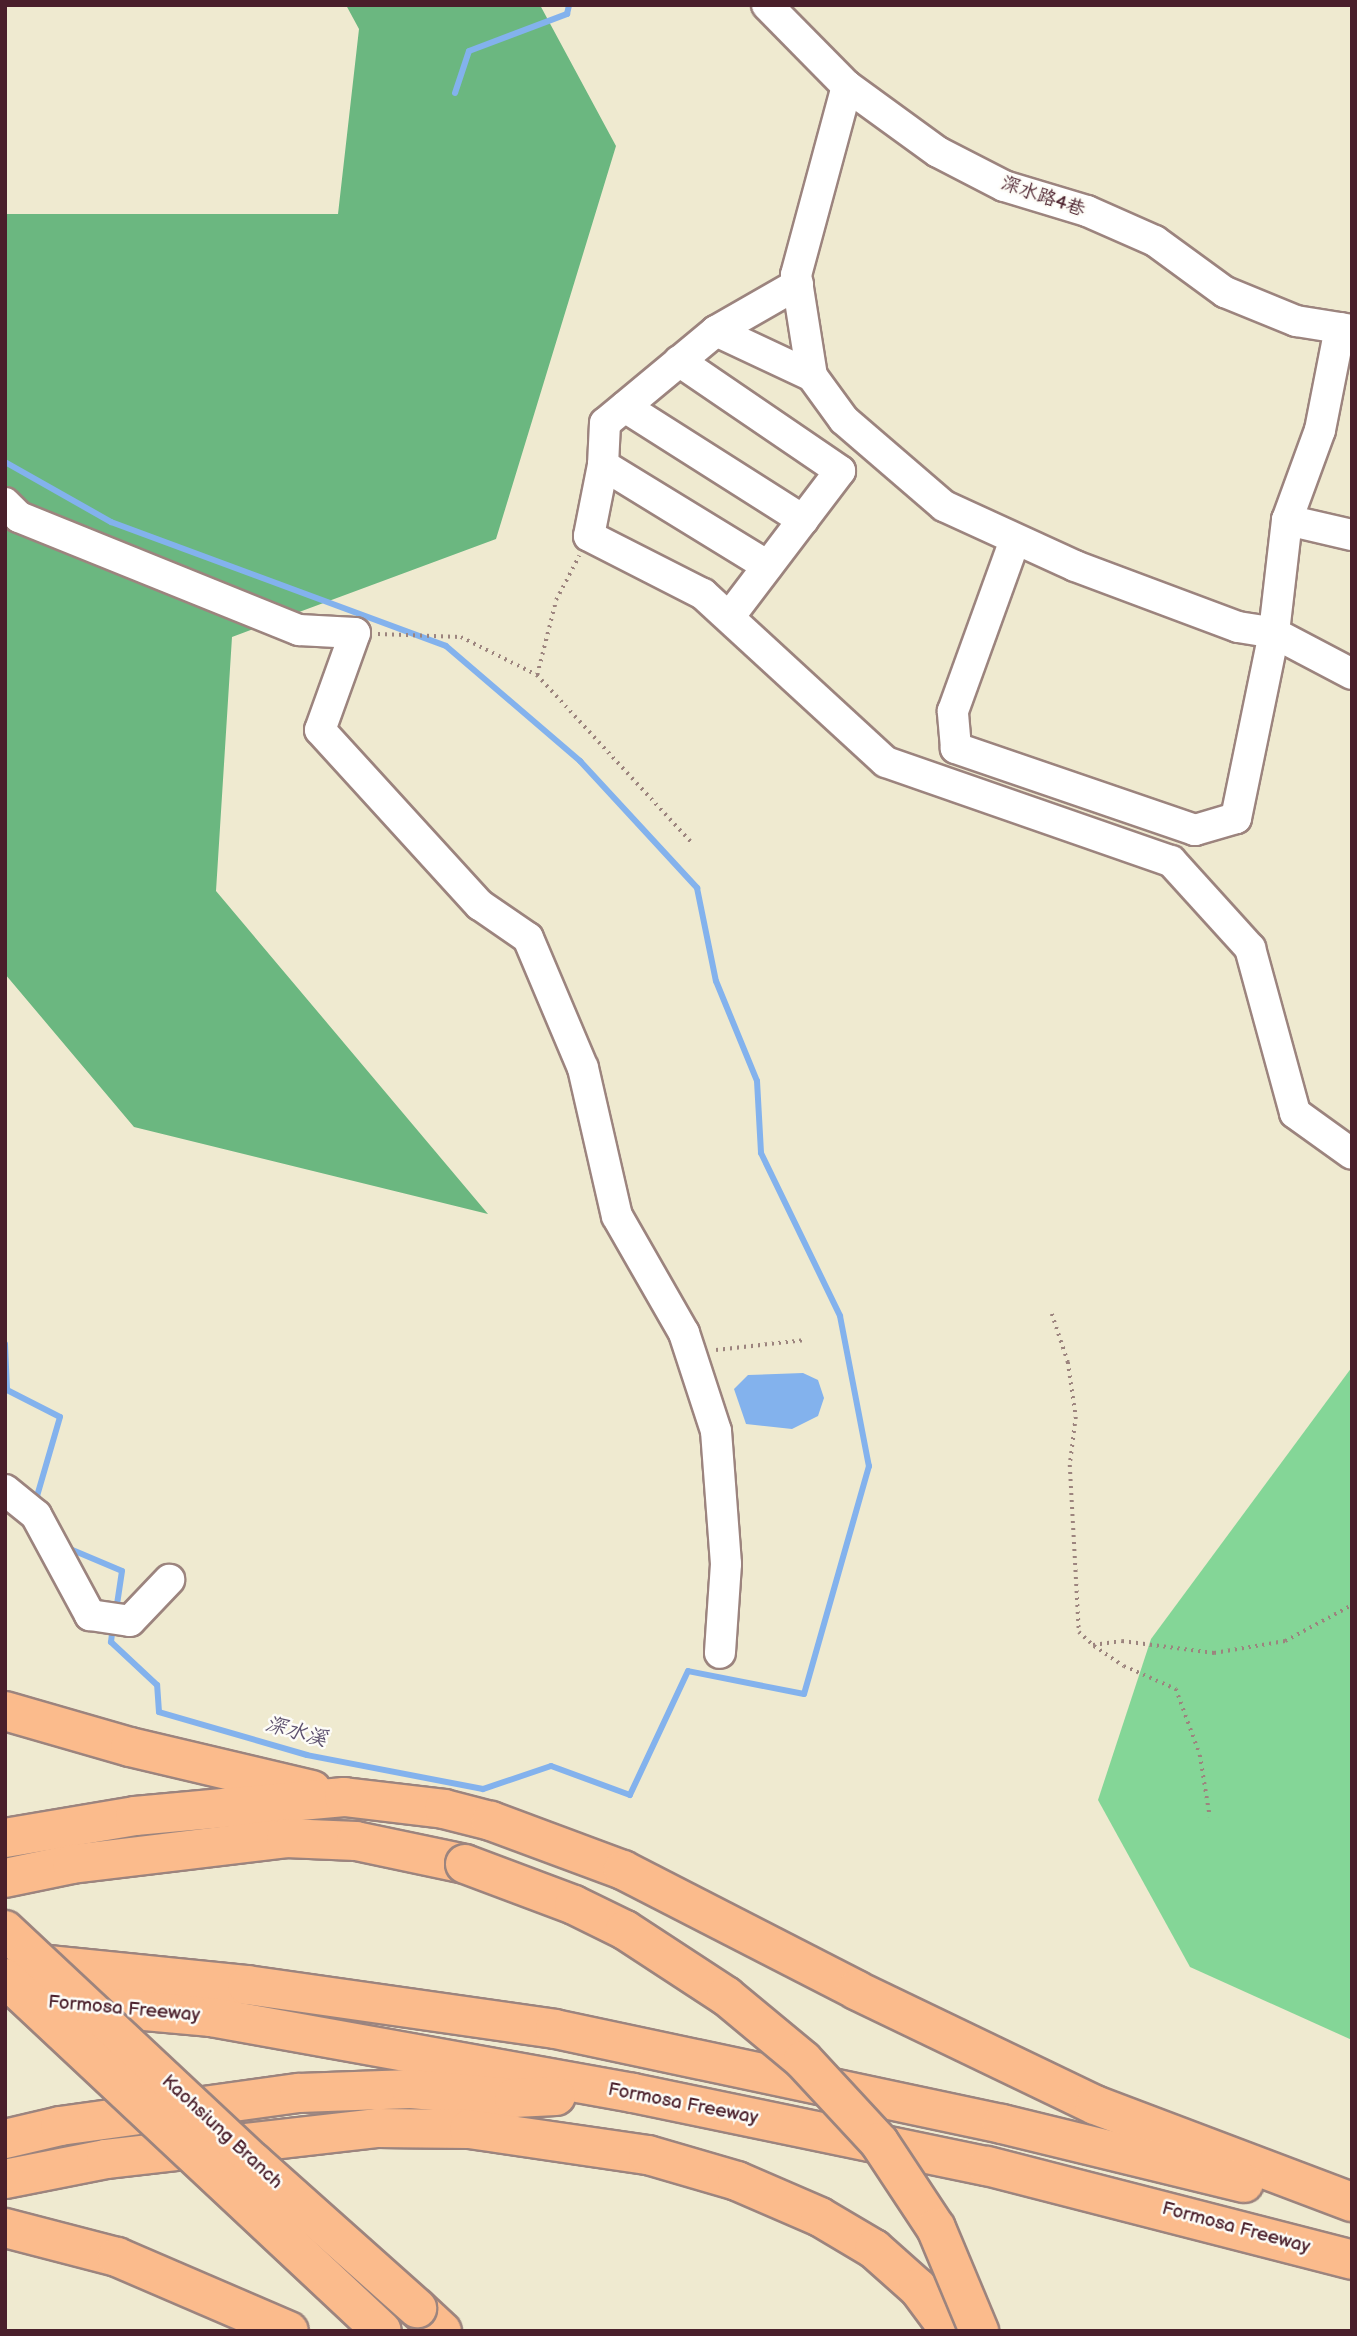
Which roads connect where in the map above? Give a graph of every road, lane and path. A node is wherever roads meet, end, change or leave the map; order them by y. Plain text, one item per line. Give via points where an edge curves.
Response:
1 (767, 5) edge
2 (847, 86) junction
3 (798, 284) junction
4 (1346, 329) edge
5 (716, 331) junction
6 (680, 361) junction
7 (812, 376) junction
8 (625, 407) junction
9 (866, 438) junction
10 (603, 465) junction
11 (840, 471) junction
12 (5, 503) edge
13 (803, 520) junction
14 (1287, 520) junction
15 (1352, 535) edge
16 (589, 536) junction
17 (1015, 540) junction
18 (768, 566) junction
19 (730, 616) junction
20 (355, 633) junction
21 (1274, 633) junction
22 (1352, 674) edge
23 (537, 675) junction
24 (693, 844) dead end
25 (1352, 1154) edge
26 (1052, 1314) dead end
27 (805, 1340) dead end
28 (690, 1350) junction
29 (5, 1489) edge
30 (169, 1580) dead end
31 (1352, 1605) edge
32 (1093, 1645) junction
33 (720, 1653) dead end
34 (5, 1711) edge
35 (344, 1797) junction
36 (1210, 1817) dead end
37 (5, 1838) edge
38 (5, 1878) edge
39 (5, 1930) edge
40 (5, 1961) edge
41 (5, 1978) edge
42 (5, 1998) edge
43 (634, 2093) junction
44 (5, 2139) edge
45 (5, 2179) edge
46 (1352, 2202) edge
47 (1352, 2210) edge
48 (5, 2228) edge
49 (1352, 2260) edge
50 (430, 2320) edge
51 (289, 2331) edge
52 (382, 2331) edge
53 (950, 2331) edge
54 (979, 2331) edge

1 - 2 lane, 深水路4巷
2 - 3 lane via 796,275
2 - 4 lane, 深水路4巷 via 938,152 1004,186 1087,211 1155,241 1225,292 1296,321
3 - 5 lane
3 - 7 lane
4 - 14 lane via 1320,430
5 - 6 lane
5 - 7 lane
6 - 8 lane
6 - 11 lane
7 - 9 lane via 844,420
8 - 10 lane via 606,423
8 - 13 lane
9 - 11 lane
9 - 17 lane via 944,506
10 - 16 lane
10 - 18 lane
11 - 13 lane
12 - 20 lane via 19,517 299,630
13 - 18 lane
14 - 15 lane
14 - 21 lane
16 - 19 lane via 703,594
16 - 23 path via 556,600
17 - 21 lane via 1238,627
17 - 21 lane via 953,711 956,748 998,764 1195,830 1236,818
18 - 19 lane
19 - 25 lane via 886,762 1171,861 1251,948 1294,1112
20 - 23 path via 461,637
20 - 28 lane via 320,730 480,905 528,938 583,1068 617,1216
21 - 22 lane
23 - 24 path
26 - 32 path via 1068,1362 1076,1417 1070,1465 1074,1605 1079,1632
27 - 28 path
28 - 33 lane via 716,1432 726,1564
29 - 30 lane via 36,1515 90,1615 130,1621
31 - 32 path via 1285,1641 1214,1653 1122,1641
32 - 36 path via 1124,1666 1176,1689 1200,1755
34 - 35 highway via 130,1747
35 - 37 highway via 135,1816
35 - 46 highway via 444,1809 611,1865 1095,2105
38 - 54 highway, bridge via 136,1855 286,1838 356,1841 465,1864 574,1905 625,1930 726,1996 803,2060 879,2142 929,2217
39 - 50 highway, Kaohsiung Branch, bridge
40 - 47 highway, Formosa Freeway via 247,1986 555,2029 1002,2124
41 - 52 highway, Kaohsiung Branch, bridge
42 - 43 highway, Formosa Freeway via 211,2017
43 - 44 highway via 514,2098 411,2089 299,2093 60,2126
43 - 49 highway, Formosa Freeway via 986,2166
45 - 53 highway via 106,2159 378,2128 470,2129 648,2155 737,2181 820,2217 874,2249 918,2288
48 - 51 highway via 117,2258

